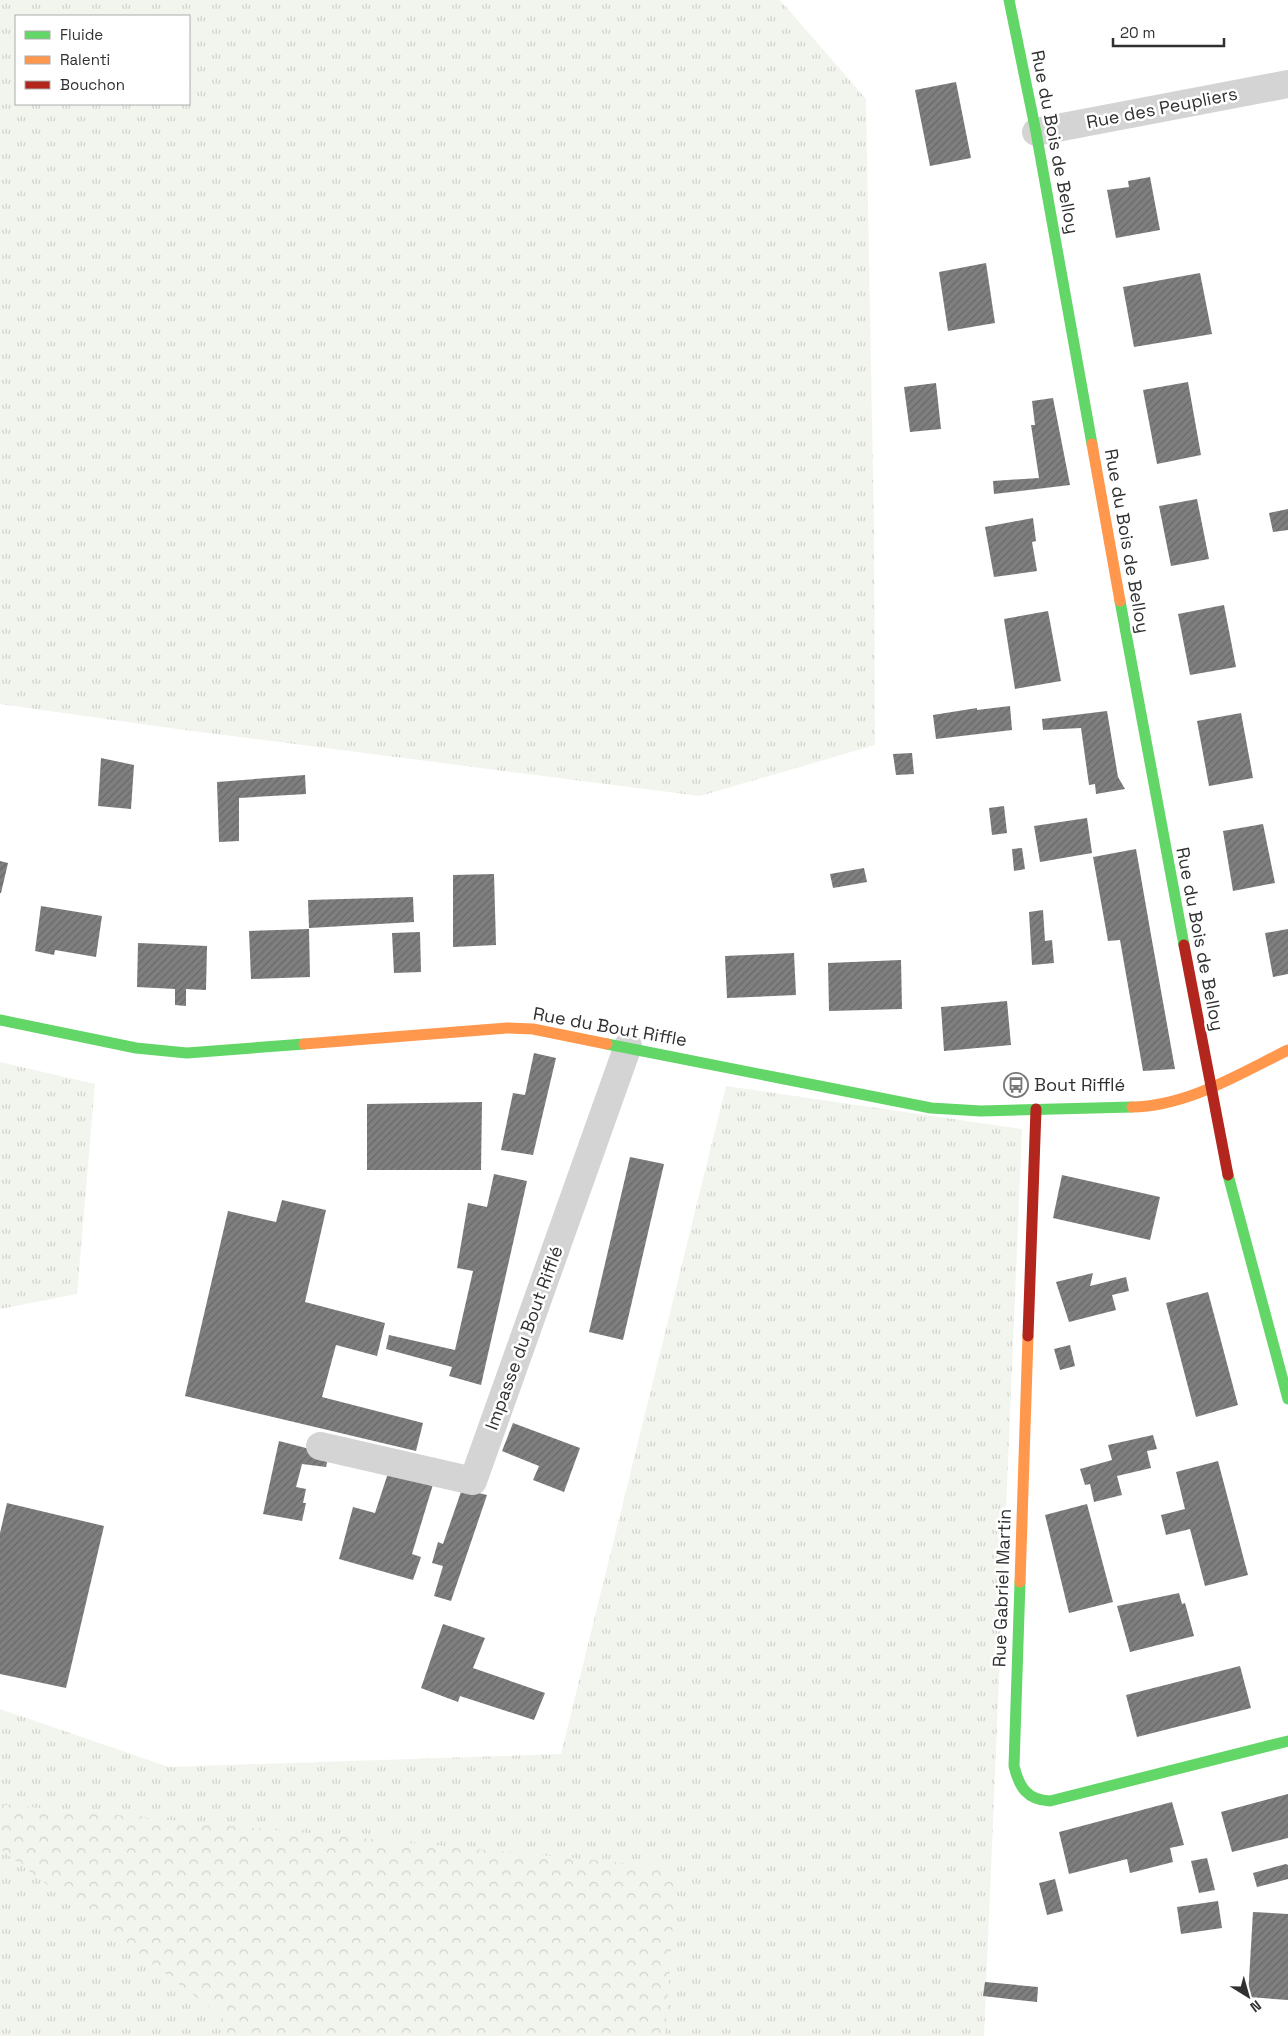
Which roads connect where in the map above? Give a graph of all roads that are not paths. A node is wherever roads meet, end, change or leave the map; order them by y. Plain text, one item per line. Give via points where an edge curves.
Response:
1 (1009, 0) edge
2 (1288, 84) edge
3 (1036, 132) junction
4 (0, 1020) edge
5 (628, 1046) junction
6 (1288, 1050) edge
7 (1210, 1088) junction
8 (1036, 1109) junction
9 (1288, 1399) edge
10 (320, 1446) dead end
11 (1288, 1741) edge

1 - 3 street, Rue du Bois de Belloy
2 - 3 street, Rue des Peupliers
3 - 7 street, Rue du Bois de Belloy
4 - 5 street, Rue du Bout Riffle via 136,1048 187,1053 507,1028 554,1031
5 - 8 street, Rue du Bout Riffle via 931,1108 980,1111
5 - 10 street, Impasse du Bout Rifflé via 474,1481
6 - 7 street, Rue du Bout Riffle
7 - 8 street, Rue du Bout Riffle via 1146,1107
7 - 9 street, Rue du Bois de Belloy via 1226,1168
8 - 11 street, Rue Gabriel Martin via 1014,1756 1016,1777 1028,1795 1037,1801 1050,1800

